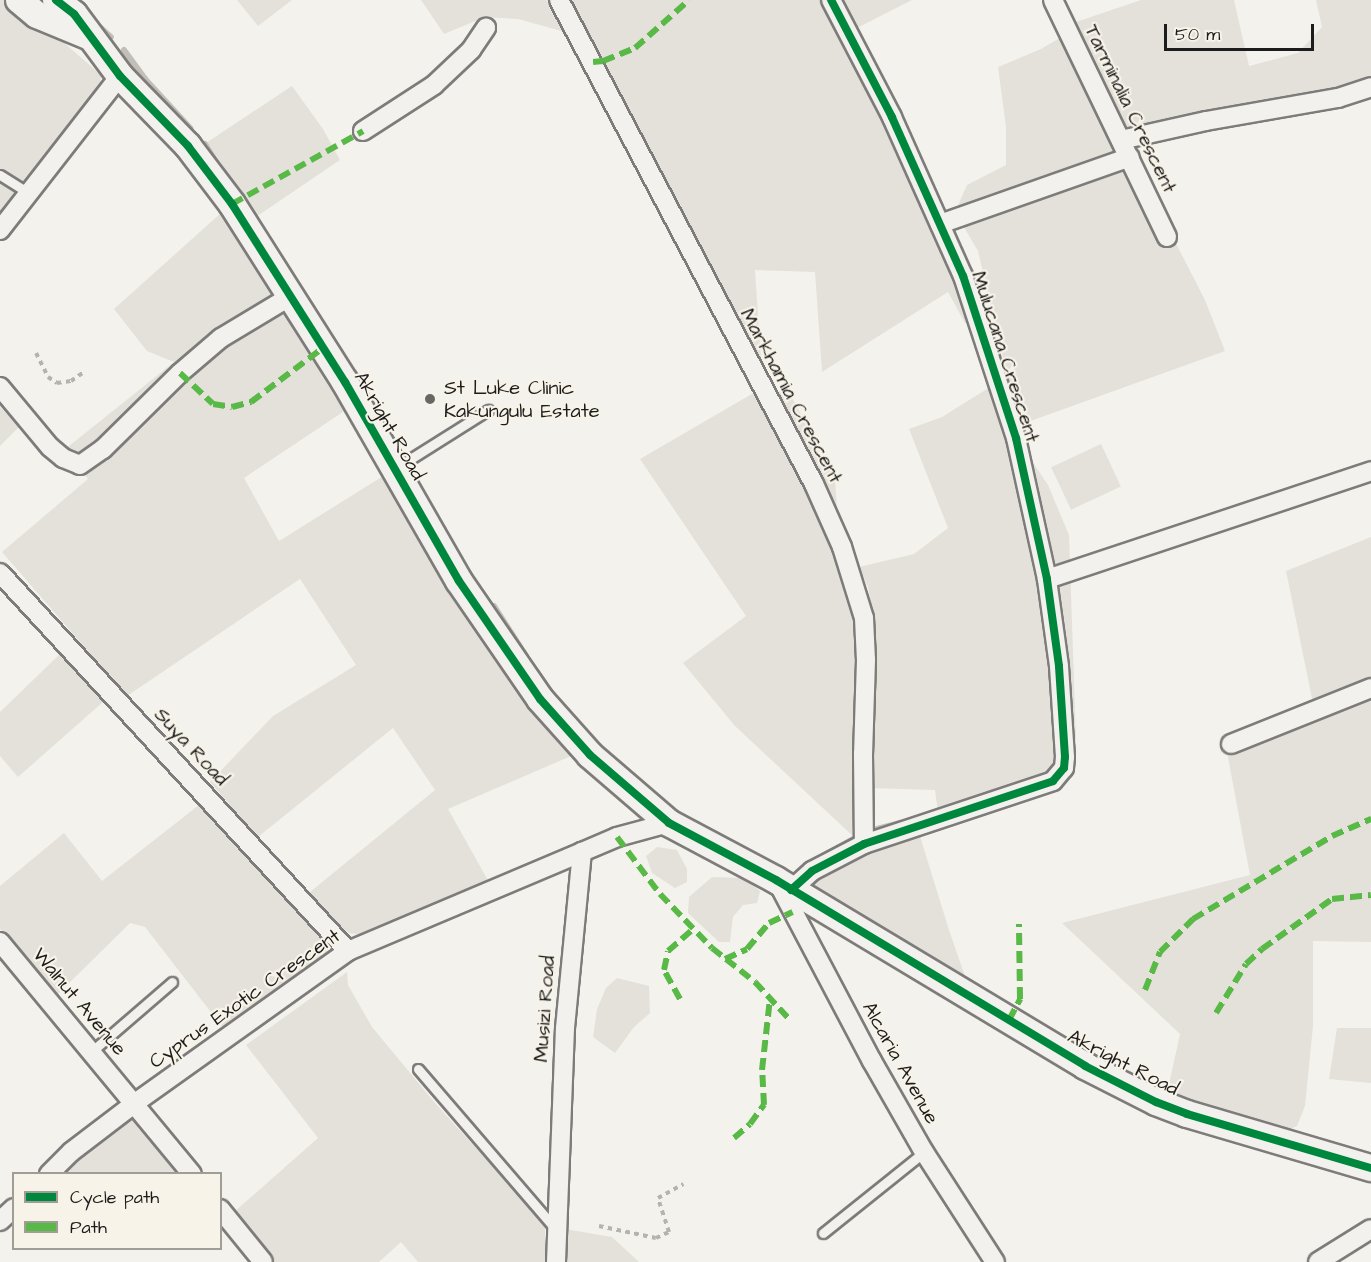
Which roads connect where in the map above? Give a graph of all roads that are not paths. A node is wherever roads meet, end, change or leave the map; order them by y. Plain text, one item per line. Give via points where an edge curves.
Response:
1 (19, 0) edge
2 (56, 0) edge
3 (559, 0) edge
4 (831, 0) edge
5 (1053, 0) edge
6 (486, 28) dead end
7 (89, 36) junction
8 (120, 76) junction
9 (1371, 87) edge
10 (363, 131) dead end
11 (1121, 140) junction
12 (1130, 157) junction
13 (0, 175) edge
14 (27, 192) junction
15 (940, 224) junction
16 (0, 230) edge
17 (1167, 237) dead end
18 (291, 296) junction
19 (0, 387) edge
20 (488, 410) dead end
21 (394, 469) junction
22 (1371, 471) edge
23 (0, 573) edge
24 (1047, 579) junction
25 (1371, 688) edge
26 (1231, 744) dead end
27 (669, 824) junction
28 (864, 844) junction
29 (582, 852) junction
30 (784, 885) junction
31 (0, 942) edge
32 (348, 951) junction
33 (172, 982) dead end
34 (91, 1052) junction
35 (418, 1069) dead end
36 (135, 1103) junction
37 (924, 1152) junction
38 (1371, 1168) edge
39 (50, 1172) edge
40 (191, 1172) edge
41 (12, 1210) edge
42 (222, 1211) edge
43 (0, 1221) edge
44 (1371, 1228) edge
45 (557, 1230) junction
46 (822, 1233) dead end
47 (263, 1262) edge
48 (556, 1262) edge
49 (995, 1262) edge
50 (1318, 1262) edge

1 - 7 street via 37,15
2 - 7 street, Akright Road via 74,14
3 - 28 street, Markhamia Crescent via 814,484 842,547 864,618
4 - 15 street, Mulucana Crescent via 892,117
5 - 11 street, Tarminalia Crescent
6 - 10 street via 471,50 434,85
7 - 8 street, Akright Road
8 - 14 street
8 - 18 street, Akright Road via 188,146 232,204
9 - 11 street via 1338,98
11 - 12 street, Tarminalia Crescent
12 - 15 street
12 - 17 street, Tarminalia Crescent
13 - 14 lane
14 - 16 street
15 - 24 street, Mulucana Crescent via 963,276 1016,438
18 - 19 street via 221,338 103,449 80,465 50,447
18 - 21 street, Akright Road
20 - 21 lane
21 - 27 street, Akright Road via 459,581 540,699 590,755
22 - 24 street
23 - 32 street, Suya Road
24 - 28 street, Mulucana Crescent via 1059,666 1064,768 1053,781
25 - 26 street
27 - 29 street via 617,837
27 - 30 street, Akright Road
28 - 30 street
29 - 32 street, Cyprus Exotic Crescent
29 - 45 street, Musizi Road via 565,1028
30 - 37 street, Alcaria Avenue via 872,1061
30 - 38 street, Akright Road via 1085,1066 1156,1102
31 - 34 street, Walnut Avenue
32 - 36 street, Cyprus Exotic Crescent
33 - 34 lane
34 - 36 street, Walnut Avenue
35 - 45 lane
36 - 39 street, Cyprus Exotic Crescent
36 - 40 street, Walnut Avenue
37 - 46 lane
37 - 49 street, Alcaria Avenue
41 - 43 street
42 - 47 street
44 - 50 street
45 - 48 street, Musizi Road

